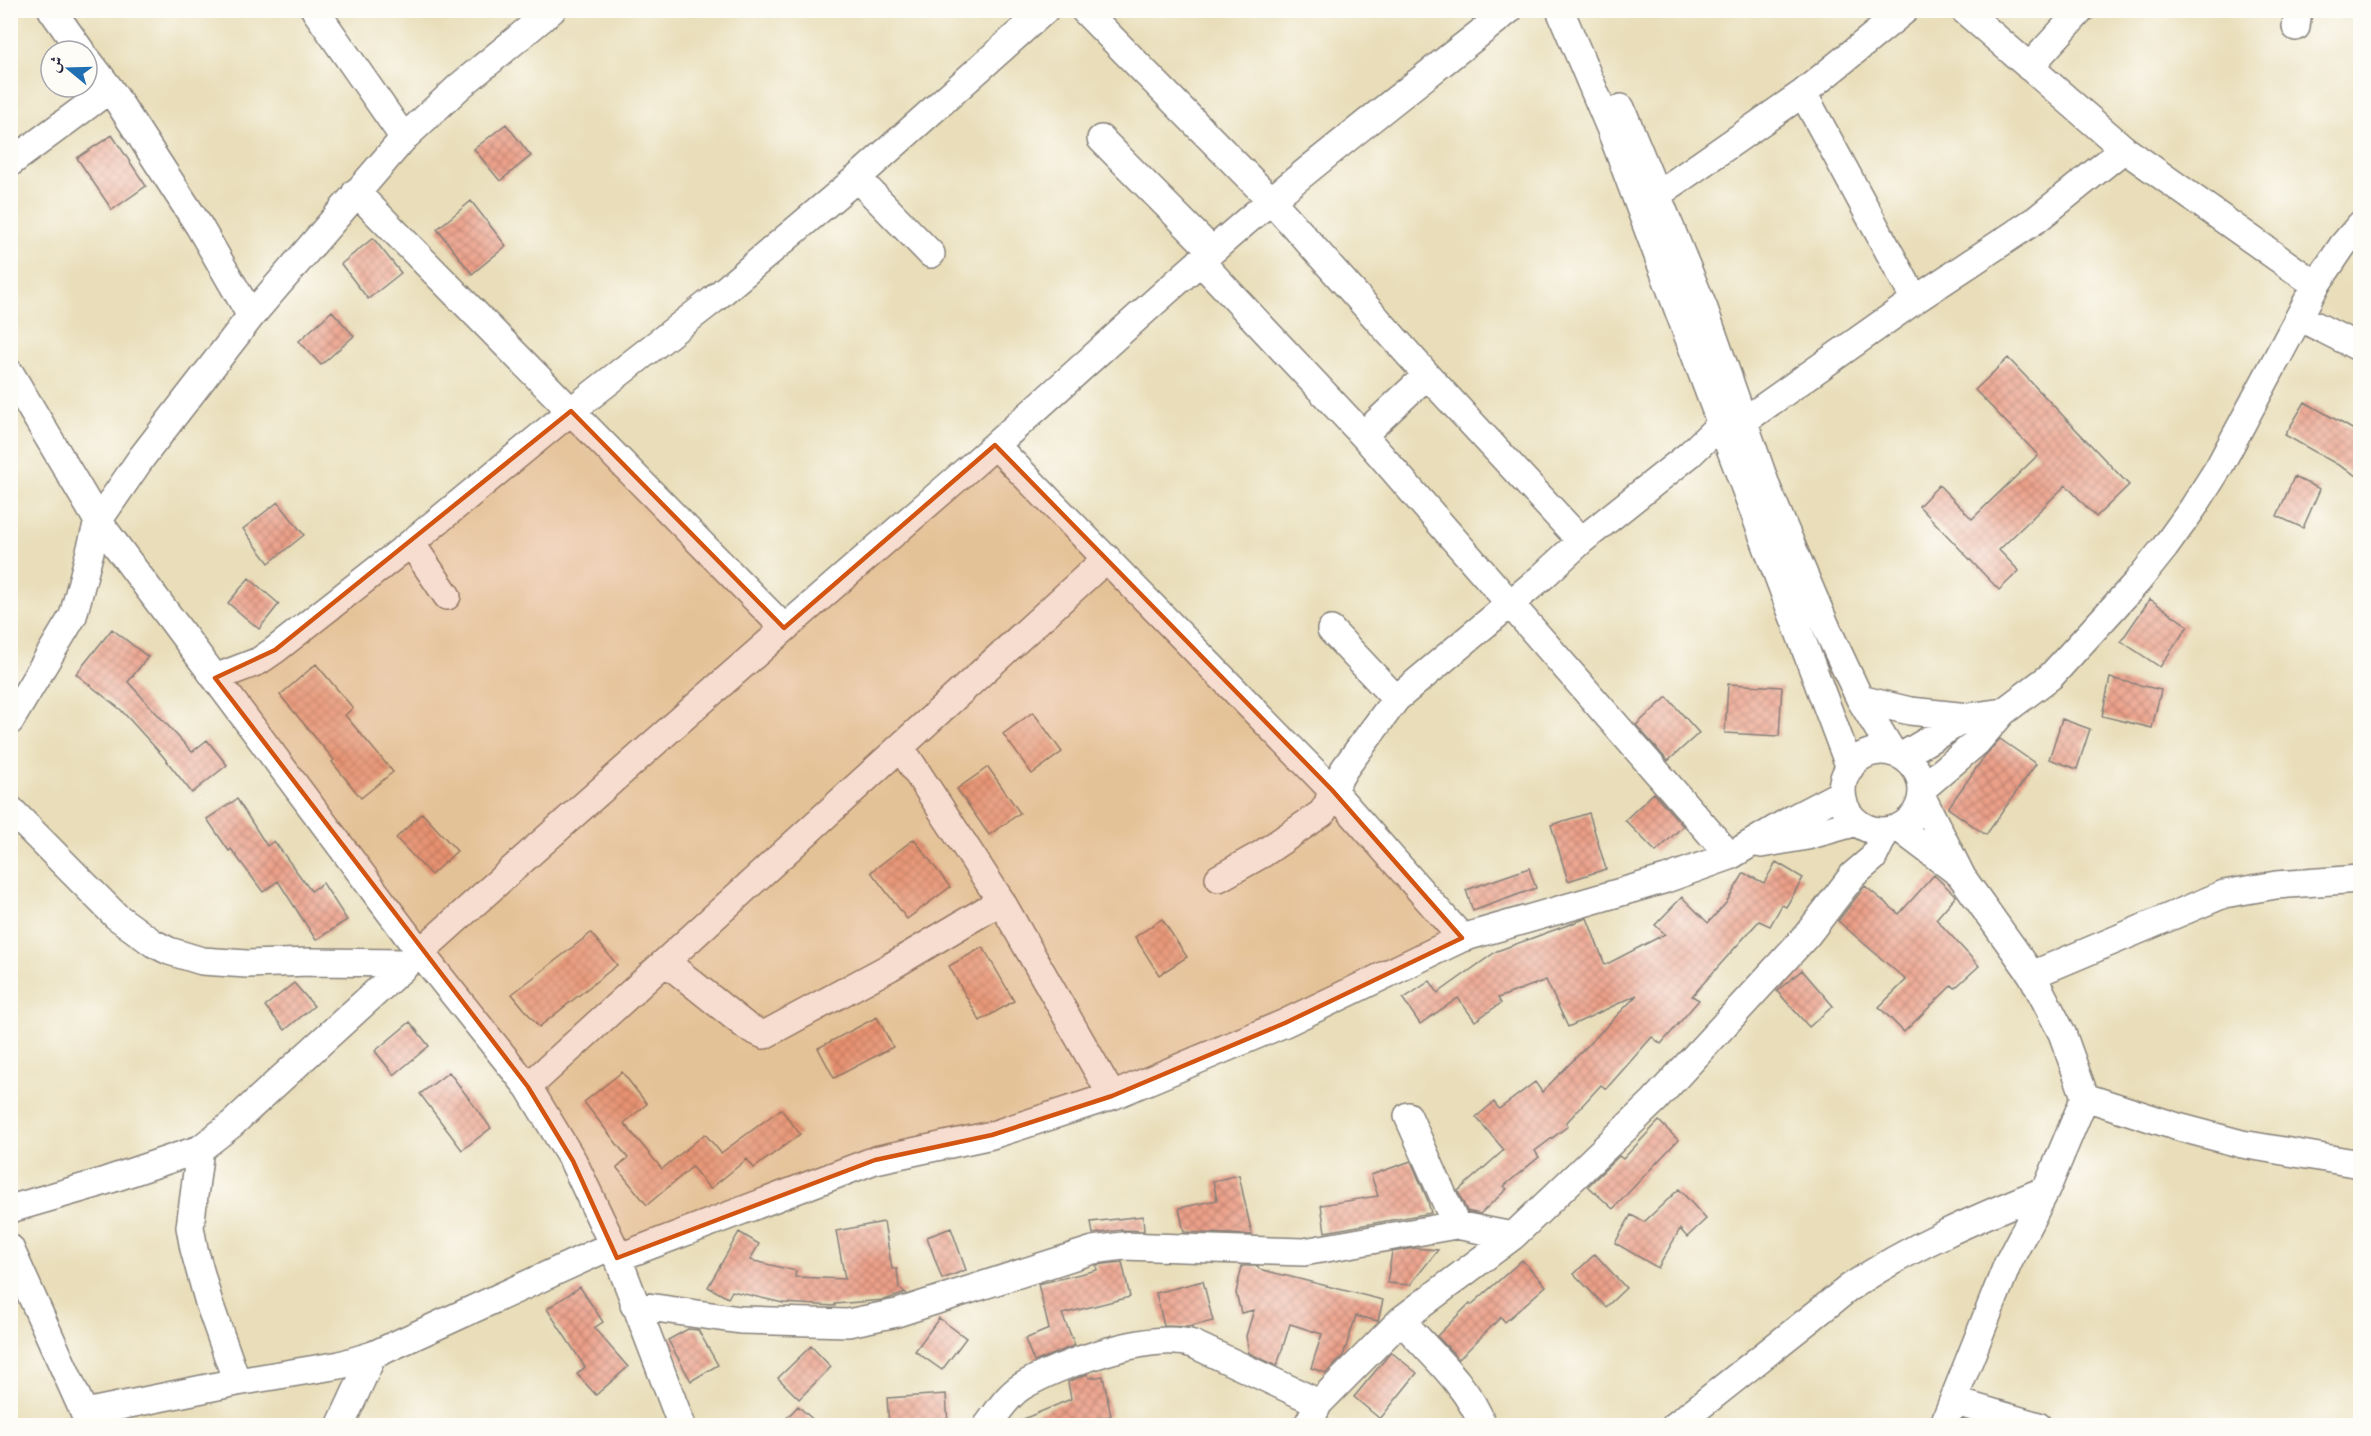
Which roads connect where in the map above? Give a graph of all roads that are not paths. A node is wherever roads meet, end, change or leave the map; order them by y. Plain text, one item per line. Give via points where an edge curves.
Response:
1 (52, 10) edge
2 (315, 10) edge
3 (552, 10) edge
4 (1045, 10) edge
5 (1084, 10) edge
6 (1509, 10) edge
7 (1560, 10) edge
8 (1580, 10) edge
9 (1905, 10) edge
10 (1964, 10) edge
11 (2080, 10) edge
12 (73, 39) edge
13 (2029, 67) junction
14 (99, 74) edge
15 (110, 89) junction
16 (1803, 93) junction
17 (1618, 123) junction
18 (404, 138) junction
19 (1101, 139) dead end
20 (2124, 149) junction
21 (10, 163) edge
22 (857, 178) junction
23 (356, 192) junction
24 (1657, 195) junction
25 (1271, 200) junction
26 (2361, 225) edge
27 (931, 254) dead end
28 (1206, 256) junction
29 (2316, 285) junction
30 (1915, 300) junction
31 (250, 316) junction
32 (2299, 317) junction
33 (2361, 348) edge
34 (10, 373) edge
35 (1427, 375) junction
36 (572, 411) junction
37 (1733, 422) junction
38 (1363, 435) junction
39 (995, 445) junction
40 (1757, 493) junction
41 (98, 520) junction
42 (1581, 541) junction
43 (411, 543) junction
44 (1107, 558) junction
45 (447, 596) dead end
46 (1511, 603) junction
47 (784, 628) junction
48 (1331, 630) dead end
49 (215, 678) junction
50 (1396, 699) junction
51 (1860, 699) junction
52 (2003, 712) junction
53 (1968, 717) junction
54 (10, 721) edge
55 (901, 748) junction
56 (1898, 754) junction
57 (1846, 781) junction
58 (1332, 790) junction
59 (1922, 793) junction
60 (10, 809) edge
61 (1876, 827) junction
62 (1739, 851) junction
63 (1962, 877) junction
64 (1219, 878) dead end
65 (2361, 879) edge
66 (1000, 901) junction
67 (1462, 938) junction
68 (413, 957) junction
69 (667, 963) junction
70 (2032, 975) junction
71 (528, 1087) junction
72 (1112, 1096) junction
73 (2085, 1097) junction
74 (1408, 1116) dead end
75 (200, 1149) junction
76 (2361, 1164) edge
77 (2046, 1190) junction
78 (10, 1209) edge
79 (1456, 1225) junction
80 (1513, 1236) junction
81 (10, 1248) edge
82 (615, 1252) junction
83 (634, 1305) junction
84 (1401, 1320) junction
85 (373, 1355) junction
86 (237, 1382) junction
87 (1948, 1413) edge
88 (1313, 1414) edge
89 (87, 1419) edge
90 (340, 1425) edge
91 (682, 1425) edge
92 (987, 1425) edge
93 (1483, 1425) edge
94 (1675, 1425) edge
95 (2038, 1425) edge

1 - 12 street
2 - 18 street
3 - 18 street
4 - 22 street
5 - 25 street
6 - 25 street
7 - 17 street
8 - 17 street
9 - 16 street
10 - 13 street
11 - 13 street
13 - 20 street
14 - 15 street
15 - 21 street
15 - 31 street via 199,226
16 - 24 street
16 - 30 street
17 - 24 street
17 - 37 street
18 - 23 street
19 - 28 street
20 - 29 street
20 - 30 street via 2037,219
22 - 27 street
22 - 36 street via 713,300
23 - 31 street
23 - 36 street
24 - 37 street via 1704,309
25 - 28 street
25 - 35 street
26 - 29 street
28 - 38 street
28 - 39 street
29 - 32 street
30 - 37 street
31 - 41 street
32 - 33 street
32 - 52 street via 2219,467 2165,546 2051,676
34 - 41 street
35 - 38 street
35 - 42 street
36 - 43 street
36 - 47 street
37 - 40 street
37 - 42 street
38 - 46 street
39 - 44 street
39 - 47 street
40 - 51 street
40 - 57 street
41 - 49 street
41 - 54 street via 73,616
42 - 46 street
43 - 45 street
43 - 49 street via 275,650 259,661
44 - 55 street
44 - 58 street
46 - 50 street
46 - 62 street
47 - 68 street
48 - 50 street
49 - 68 street
50 - 58 street
51 - 53 street via 1910,711
51 - 56 street
52 - 53 street
52 - 59 street
53 - 56 street
55 - 66 street
55 - 69 street via 785,850
56 - 57 street via 1870,753 1858,758
56 - 59 street via 1919,776
57 - 61 street via 1844,806
57 - 62 street
58 - 64 street via 1322,813
58 - 67 street
59 - 61 street via 1910,820
59 - 63 street
60 - 68 street via 116,916 153,943 184,957 224,963
61 - 62 street via 1807,836
61 - 63 street
61 - 80 street via 1853,875 1807,934 1654,1101
62 - 67 street via 1666,879
63 - 70 street
65 - 70 street via 2276,885 2224,894
66 - 69 street via 890,967 764,1035 747,1027
66 - 72 street
67 - 72 street via 1285,1023
68 - 71 street
68 - 75 street
69 - 71 street
70 - 73 street via 2062,1033
71 - 82 street via 573,1161
72 - 82 street via 992,1135 875,1160
73 - 76 street via 2242,1144
73 - 77 street
74 - 79 street
75 - 78 street
75 - 86 street via 190,1227 209,1304
77 - 87 street via 2008,1263
77 - 94 street via 1963,1224 1880,1267
79 - 80 street
79 - 83 street via 1304,1252 1123,1246 1093,1250 897,1313 848,1323 740,1320
80 - 84 street
81 - 89 street
82 - 83 street
82 - 85 street
83 - 91 street
84 - 88 street
84 - 93 street via 1454,1379
85 - 86 street via 340,1365
85 - 90 street
86 - 89 street
87 - 95 street
88 - 92 street via 1193,1344 1168,1341 1081,1360 1040,1377 1019,1388

